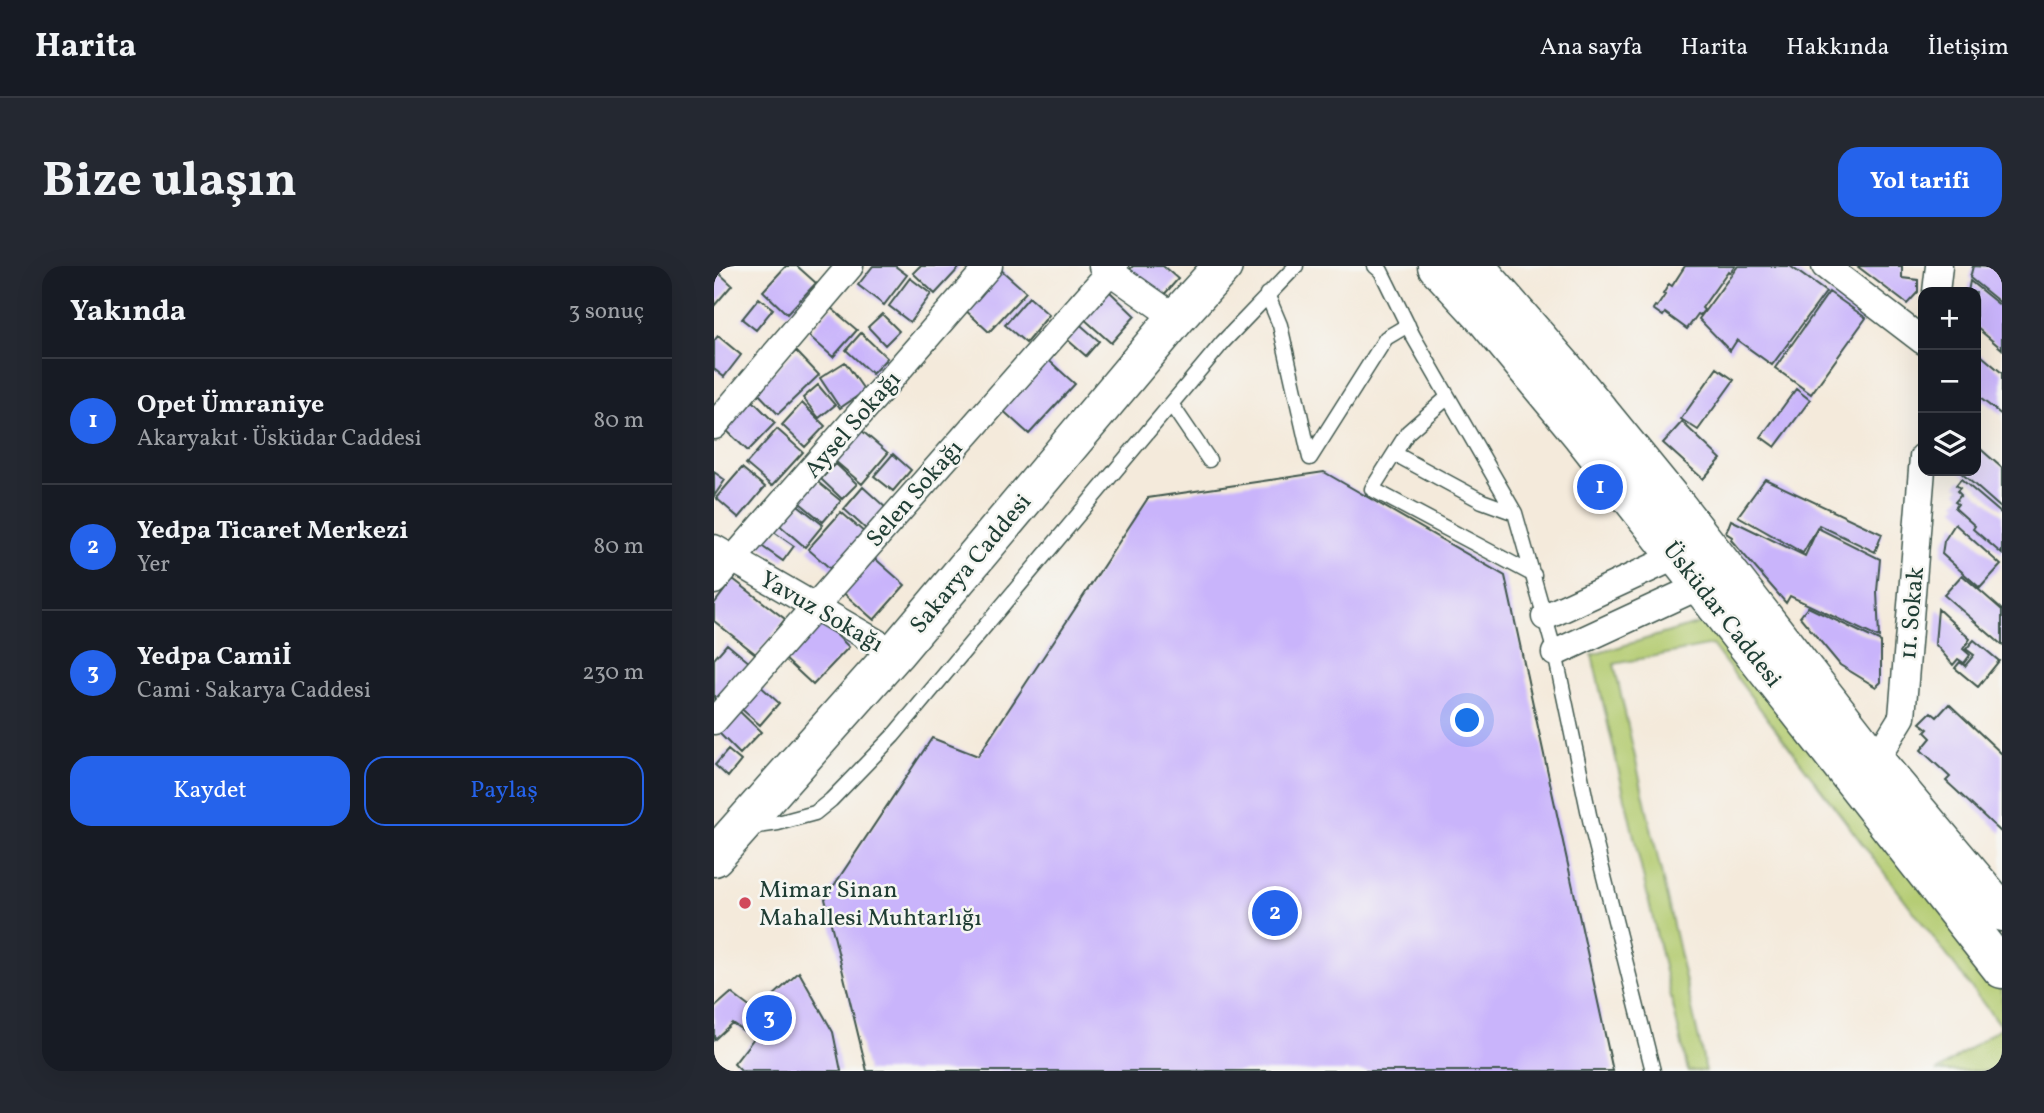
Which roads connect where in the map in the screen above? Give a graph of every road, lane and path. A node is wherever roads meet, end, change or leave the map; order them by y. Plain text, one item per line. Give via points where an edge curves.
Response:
1 (850, 266) edge
2 (989, 266) edge
3 (1223, 266) edge
4 (1296, 266) edge
5 (1375, 266) edge
6 (1437, 266) edge
7 (1475, 266) edge
8 (1825, 266) edge
9 (1939, 266) edge
10 (1109, 268) edge
11 (1937, 287) edge
12 (1267, 294) junction
13 (1176, 318) junction
14 (1408, 325) junction
15 (1918, 337) edge
16 (1448, 397) junction
17 (1171, 404) junction
18 (714, 426) edge
19 (1395, 454) junction
20 (1209, 460) dead end
21 (1921, 476) edge
22 (1515, 513) junction
23 (1689, 547) junction
24 (724, 554) edge
25 (1534, 575) junction
26 (1714, 579) junction
27 (714, 581) edge
28 (814, 607) junction
29 (1545, 617) junction
30 (895, 653) junction
31 (1555, 653) junction
32 (714, 721) edge
33 (1875, 761) junction
34 (739, 829) junction
35 (714, 857) edge
36 (1989, 914) edge
37 (2002, 969) edge
38 (1653, 1071) edge

1 - 18 street
2 - 24 street, Aysel Sokağı
3 - 13 main road, Sakarya Caddesi
4 - 12 lane
5 - 14 lane
6 - 23 main road, Üsküdar Caddesi
7 - 23 main road, Üsküdar Caddesi via 1562,366
8 - 15 street
9 - 11 street
10 - 13 street
10 - 28 street, Selen Sokağı
12 - 14 lane via 1280,325 1310,458 1386,338
12 - 17 lane
13 - 30 main road, Sakarya Caddesi
14 - 16 lane
16 - 19 lane via 1408,432
16 - 22 lane
17 - 20 lane
17 - 34 lane via 893,736 831,800 815,813
19 - 22 lane via 1482,501
19 - 25 lane via 1372,489
21 - 33 street, 11. Sokak via 1902,717
22 - 25 lane
23 - 26 main road, Üsküdar Caddesi
23 - 29 street
24 - 27 street, Aysel Sokağı
24 - 28 street, Yavuz Sokağı
25 - 29 lane
26 - 31 street
26 - 33 main road, Üsküdar Caddesi
26 - 36 main road, Üsküdar Caddesi
28 - 30 street, Yavuz Sokağı
28 - 32 street, Selen Sokağı
29 - 31 lane
30 - 34 main road, Sakarya Caddesi
31 - 38 lane via 1592,829
33 - 36 main road, Üsküdar Caddesi
34 - 35 main road, Sakarya Caddesi
36 - 37 main road, Üsküdar Caddesi

